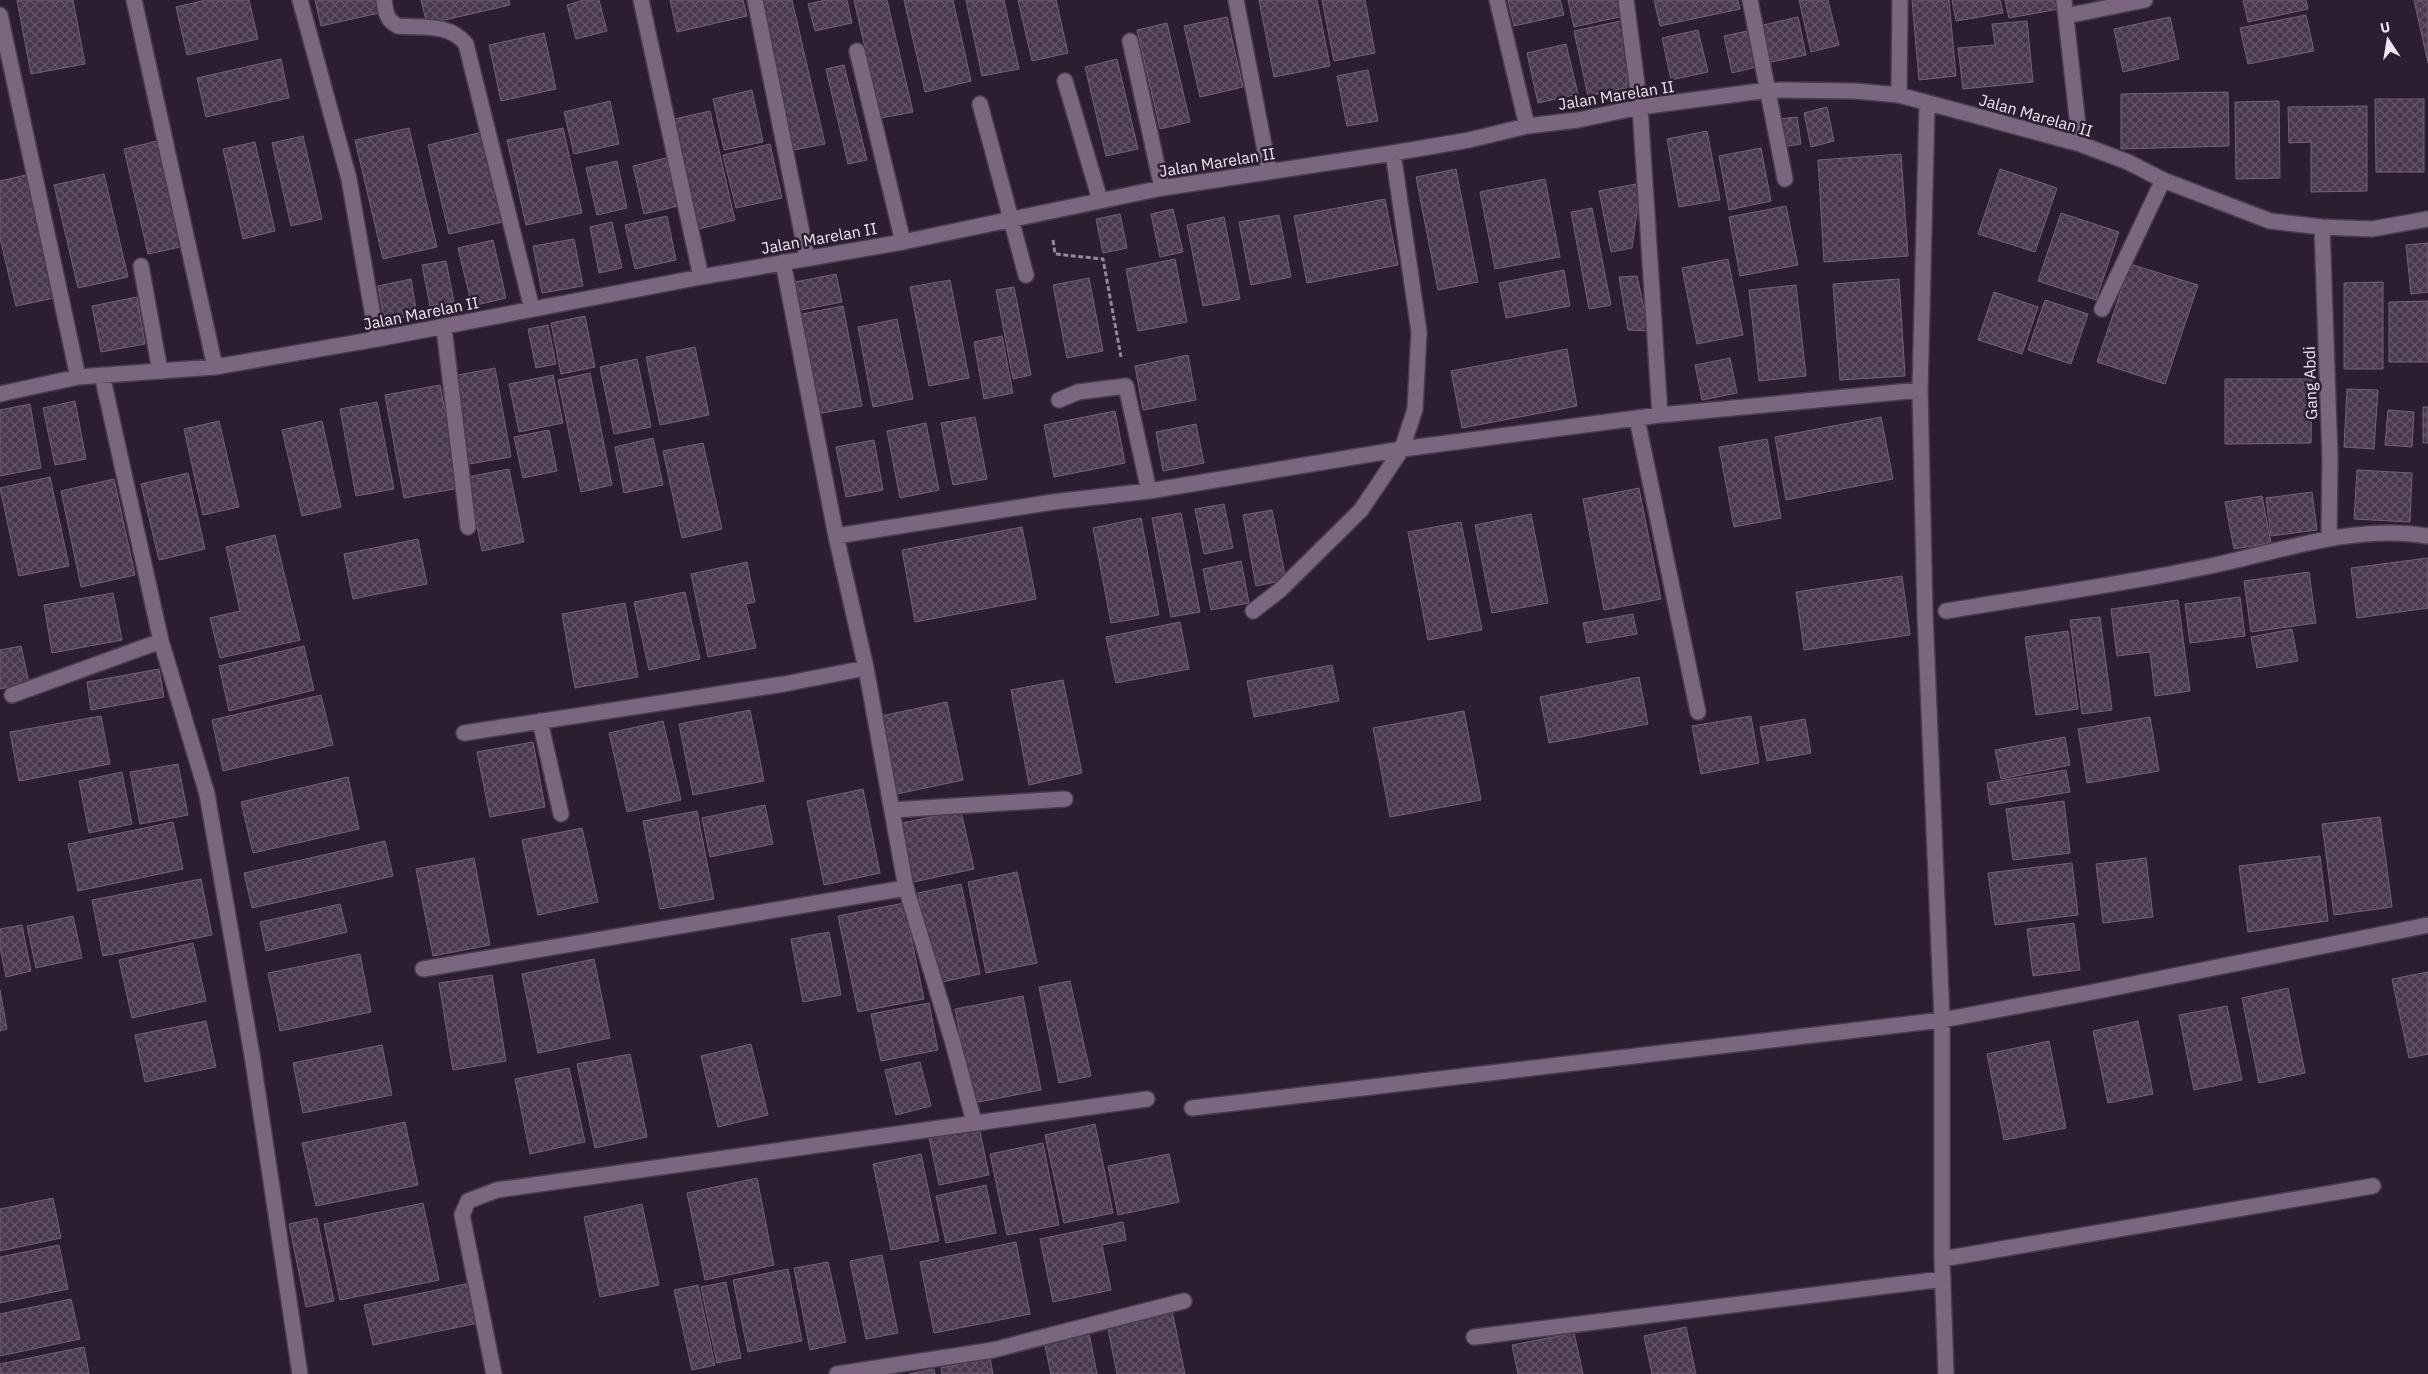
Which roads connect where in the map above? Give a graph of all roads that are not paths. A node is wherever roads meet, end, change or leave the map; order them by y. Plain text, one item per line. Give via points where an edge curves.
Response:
1 (134, 0) edge
2 (300, 0) edge
3 (384, 0) edge
4 (641, 0) edge
5 (755, 0) edge
6 (1236, 0) edge
7 (1497, 0) edge
8 (1626, 0) edge
9 (1750, 0) edge
10 (1900, 0) edge
11 (2064, 0) edge
12 (2145, 0) edge
13 (0, 15) edge
14 (2066, 16) junction
15 (1130, 42) dead end
16 (857, 51) dead end
17 (1065, 80) dead end
18 (1768, 90) junction
19 (1898, 95) junction
20 (1927, 103) junction
21 (980, 104) dead end
22 (1640, 107) junction
23 (1527, 126) junction
24 (2080, 144) junction
25 (1393, 153) junction
26 (1269, 171) junction
27 (1785, 179) dead end
28 (2163, 180) junction
29 (1162, 188) junction
30 (1100, 200) junction
31 (1012, 219) junction
32 (2428, 219) edge
33 (2322, 227) junction
34 (903, 242) junction
35 (807, 258) junction
36 (783, 262) junction
37 (141, 266) dead end
38 (1026, 275) dead end
39 (701, 277) junction
40 (532, 309) junction
41 (2102, 309) dead end
42 (444, 328) junction
43 (377, 339) junction
44 (215, 367) junction
45 (160, 371) junction
46 (102, 375) junction
47 (78, 377) junction
48 (1920, 390) junction
49 (0, 394) edge
50 (1059, 400) dead end
51 (1660, 415) junction
52 (1637, 419) junction
53 (1402, 449) junction
54 (1149, 491) junction
55 (468, 526) dead end
56 (836, 536) junction
57 (2428, 536) edge
58 (2329, 538) junction
59 (1253, 611) dead end
60 (1946, 611) dead end
61 (161, 642) junction
62 (866, 668) junction
63 (12, 695) dead end
64 (1698, 712) dead end
65 (540, 721) junction
66 (464, 733) dead end
67 (1065, 799) dead end
68 (892, 810) junction
69 (561, 814) dead end
70 (906, 888) junction
71 (2428, 925) edge
72 (423, 968) dead end
73 (1942, 1020) junction
74 (1147, 1099) dead end
75 (1192, 1108) dead end
76 (974, 1122) junction
77 (2372, 1186) dead end
78 (1942, 1259) junction
79 (1942, 1279) junction
80 (1184, 1301) dead end
81 (1474, 1337) dead end
82 (300, 1374) edge
83 (494, 1374) edge
84 (837, 1374) edge
85 (1946, 1374) edge

1 - 44 street
2 - 43 street via 350,178
3 - 40 street via 387,17 392,23 446,29 460,36 466,44
4 - 39 street
5 - 35 street
6 - 26 street
7 - 23 street
8 - 22 street
9 - 18 street
10 - 19 street
11 - 14 street
12 - 14 street
13 - 47 street
14 - 24 street
15 - 29 street
16 - 34 street
17 - 30 street
18 - 19 street, Jalan Marelan II
18 - 22 street, Jalan Marelan II
18 - 27 street
19 - 20 street, Jalan Marelan II
20 - 24 street, Jalan Marelan II
20 - 48 street
21 - 31 street
22 - 23 street, Jalan Marelan II via 1578,120
22 - 51 street
23 - 25 street, Jalan Marelan II
24 - 28 street, Jalan Marelan II via 2128,162
25 - 26 street, Jalan Marelan II
25 - 53 street via 1419,332 1415,409
26 - 29 street, Jalan Marelan II
28 - 33 street, Jalan Marelan II via 2270,221
28 - 41 street
29 - 30 street, Jalan Marelan II
30 - 31 street, Jalan Marelan II
31 - 34 street, Jalan Marelan II
31 - 38 street
32 - 33 street, Jalan Marelan II via 2372,229
33 - 58 street, Gang Abdi via 2330,457
34 - 35 street, Jalan Marelan II
35 - 36 street, Jalan Marelan II
36 - 39 street, Jalan Marelan II
36 - 56 street
37 - 45 street
39 - 40 street, Jalan Marelan II
40 - 42 street, Jalan Marelan II
42 - 43 street, Jalan Marelan II
42 - 55 street
43 - 44 street, Jalan Marelan II
44 - 45 street, Jalan Marelan II
45 - 46 street, Jalan Marelan II
46 - 47 street, Jalan Marelan II
46 - 61 street
47 - 49 street, Jalan Marelan II
48 - 51 street
48 - 73 street
50 - 54 street via 1078,392 1126,386
51 - 52 street
52 - 53 street
52 - 64 street
53 - 54 street
53 - 59 street via 1361,510 1280,590
54 - 56 street via 1053,502
56 - 62 street
57 - 58 street
58 - 60 street via 2214,565
61 - 63 street
61 - 82 street via 207,794 253,1061
62 - 65 street via 784,684
62 - 68 street
65 - 66 street
65 - 69 street
67 - 68 street
68 - 70 street
70 - 72 street
70 - 76 street
71 - 73 street
73 - 75 street
73 - 78 street
74 - 76 street
76 - 83 street via 497,1190 468,1201 462,1215
77 - 78 street
78 - 79 street
79 - 81 street
79 - 85 street
80 - 84 street via 993,1350

